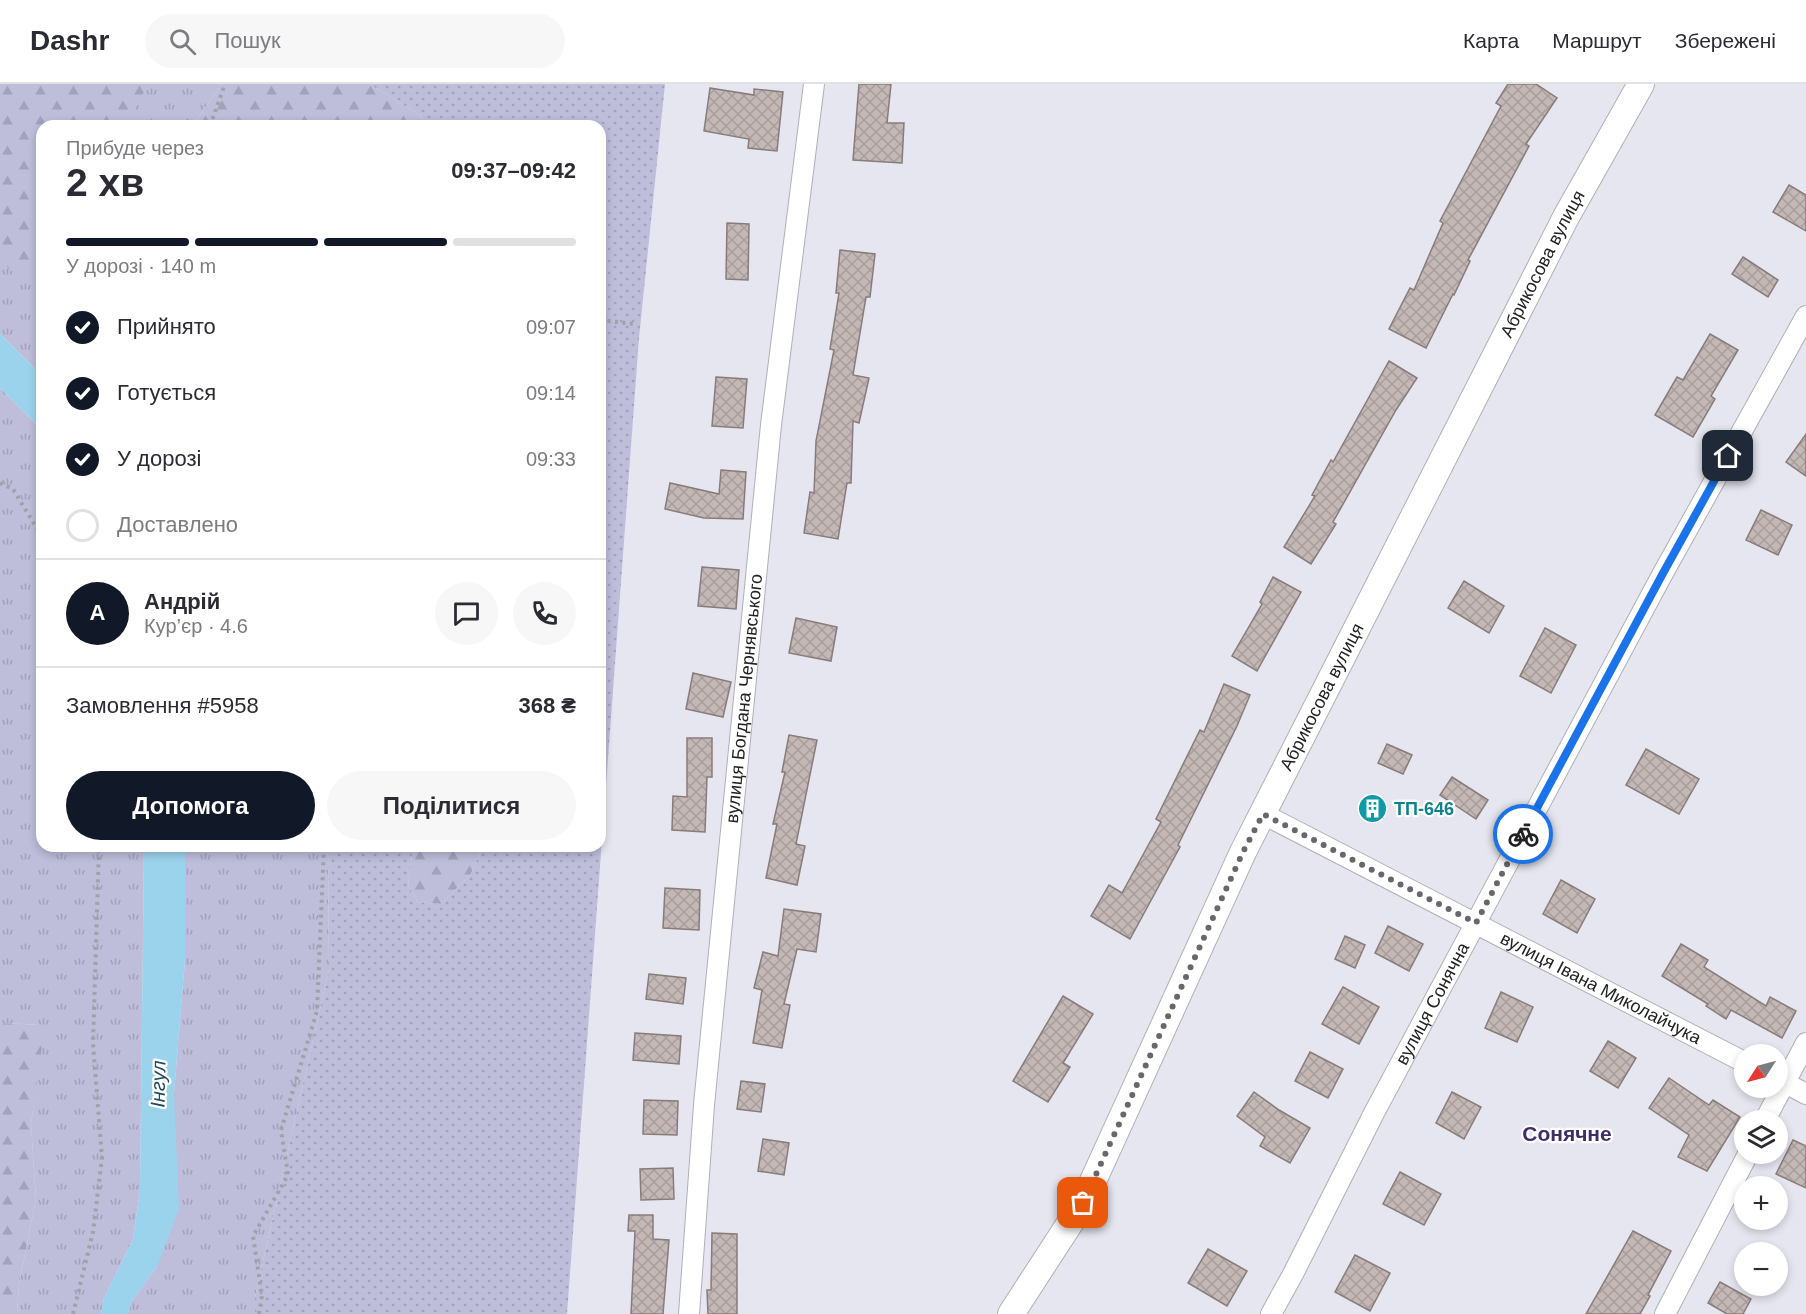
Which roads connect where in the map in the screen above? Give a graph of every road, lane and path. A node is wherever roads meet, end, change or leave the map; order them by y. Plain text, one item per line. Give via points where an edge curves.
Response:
1 (225, 84) edge
2 (814, 84) edge
3 (1641, 84) edge
4 (212, 120) edge
5 (1806, 316) edge
6 (606, 321) edge
7 (636, 324) dead end
8 (0, 483) edge
9 (36, 527) edge
10 (1263, 814) junction
11 (99, 852) edge
12 (324, 852) edge
13 (1476, 923) junction
14 (1806, 1042) edge
15 (1734, 1057) edge
16 (1788, 1070) edge
17 (1788, 1085) edge
18 (1806, 1094) edge
19 (1743, 1164) edge
20 (73, 1314) edge
21 (259, 1314) edge
22 (689, 1314) edge
23 (1011, 1314) edge
24 (1271, 1314) edge
25 (1665, 1314) edge

1 - 4 path
2 - 22 street, вулиця Богдана Чернявського via 771,425 705,1093
3 - 10 street, Абрикосова вулиця via 1566,217
5 - 13 street, вулиця Сонячна
6 - 7 path
8 - 9 path via 13,489
10 - 13 street, вулиця Івана Миколайчука
10 - 23 street, Абрикосова вулиця via 1083,1203
11 - 20 path via 93,1044 102,1158 93,1232
12 - 21 path via 317,1011 281,1131 288,1175 253,1236 262,1296
13 - 15 street, вулиця Івана Миколайчука
13 - 24 street, вулиця Сонячна
14 - 16 street
17 - 18 street
19 - 25 street

